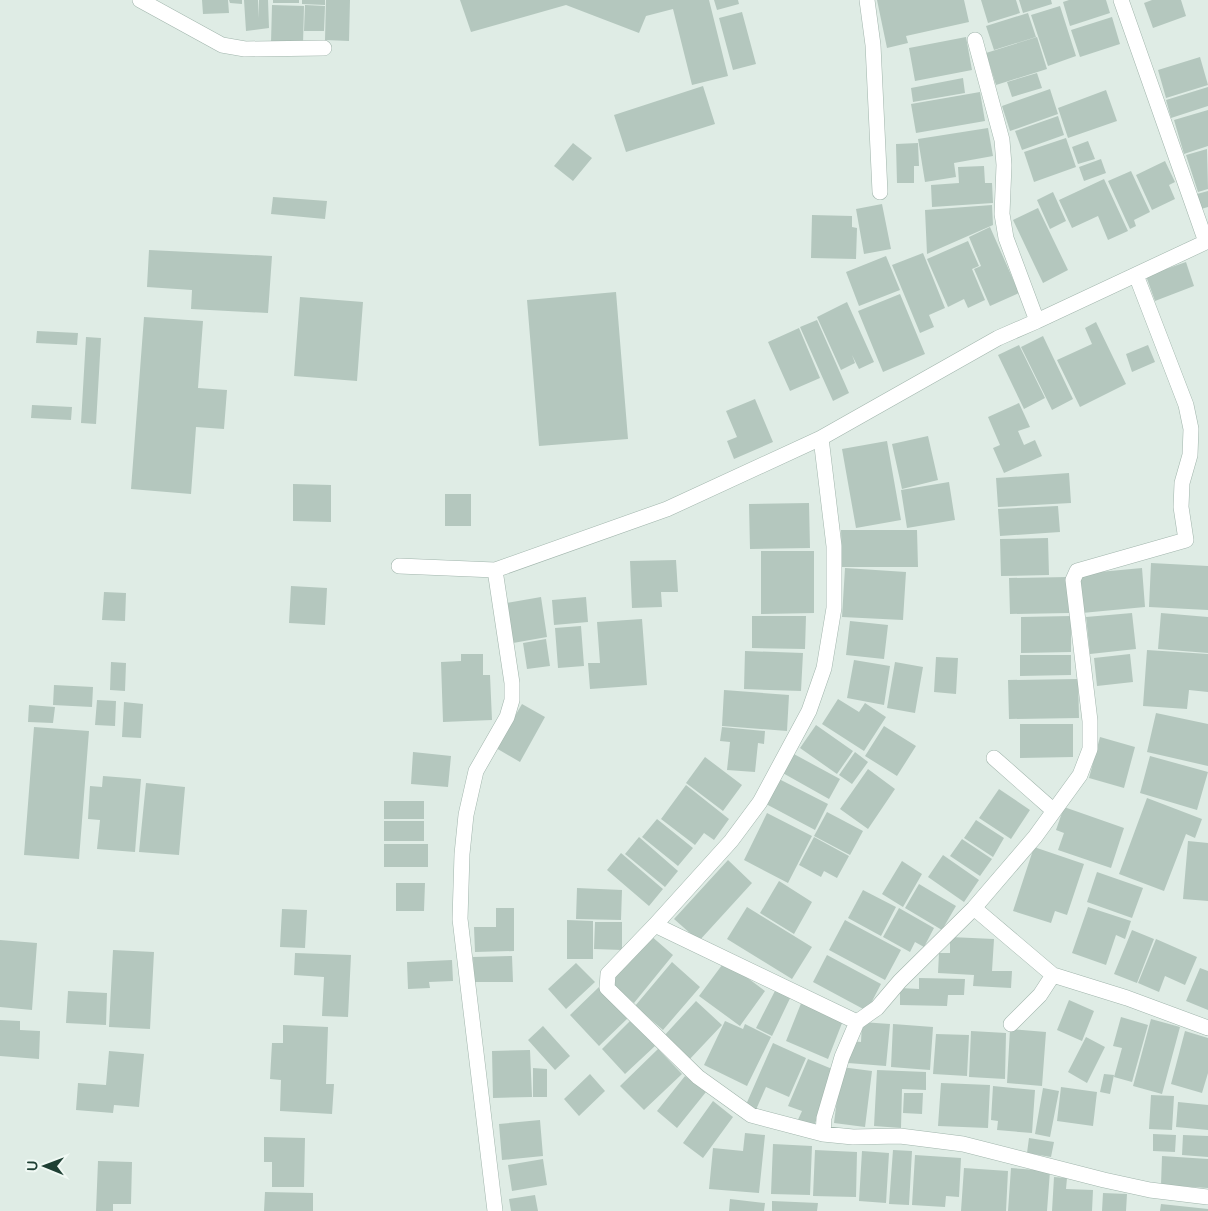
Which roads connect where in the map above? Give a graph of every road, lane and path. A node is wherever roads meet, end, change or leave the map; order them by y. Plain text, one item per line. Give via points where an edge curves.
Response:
1 (140, 0) edge
2 (867, 0) edge
3 (1122, 0) edge
4 (975, 40) dead end
5 (324, 48) dead end
6 (880, 192) dead end
7 (1207, 242) edge
8 (1136, 275) junction
9 (1038, 321) junction
10 (821, 438) junction
11 (399, 566) dead end
12 (495, 570) junction
13 (994, 758) dead end
14 (1054, 811) junction
15 (974, 908) junction
16 (655, 925) junction
17 (1053, 975) junction
18 (857, 1022) junction
19 (1011, 1024) dead end
20 (1208, 1028) edge
21 (823, 1134) junction
22 (1208, 1197) edge
23 (495, 1211) edge

1 - 5 street via 222,45 245,49
2 - 6 street via 873,45
3 - 7 street
4 - 9 street via 1002,140 1002,214 1006,238
7 - 8 street
8 - 9 street
8 - 14 street via 1186,405 1191,429 1190,455 1182,483 1181,507 1186,540 1077,571 1073,580 1090,721 1090,749 1080,775
9 - 10 street via 998,338
10 - 12 street via 667,509
10 - 16 street via 834,546 834,608 824,668 809,711 760,802 731,840
11 - 12 street
12 - 23 street via 510,665 512,700 495,740 476,771 466,815 460,919
13 - 14 street
14 - 15 street
15 - 17 street
15 - 18 street via 877,1008
16 - 18 street
16 - 21 street via 608,974 607,988 698,1077 751,1115
17 - 19 street via 1040,995
17 - 20 street
18 - 21 street via 842,1057 824,1118
21 - 22 street via 900,1136 963,1144 1150,1190

